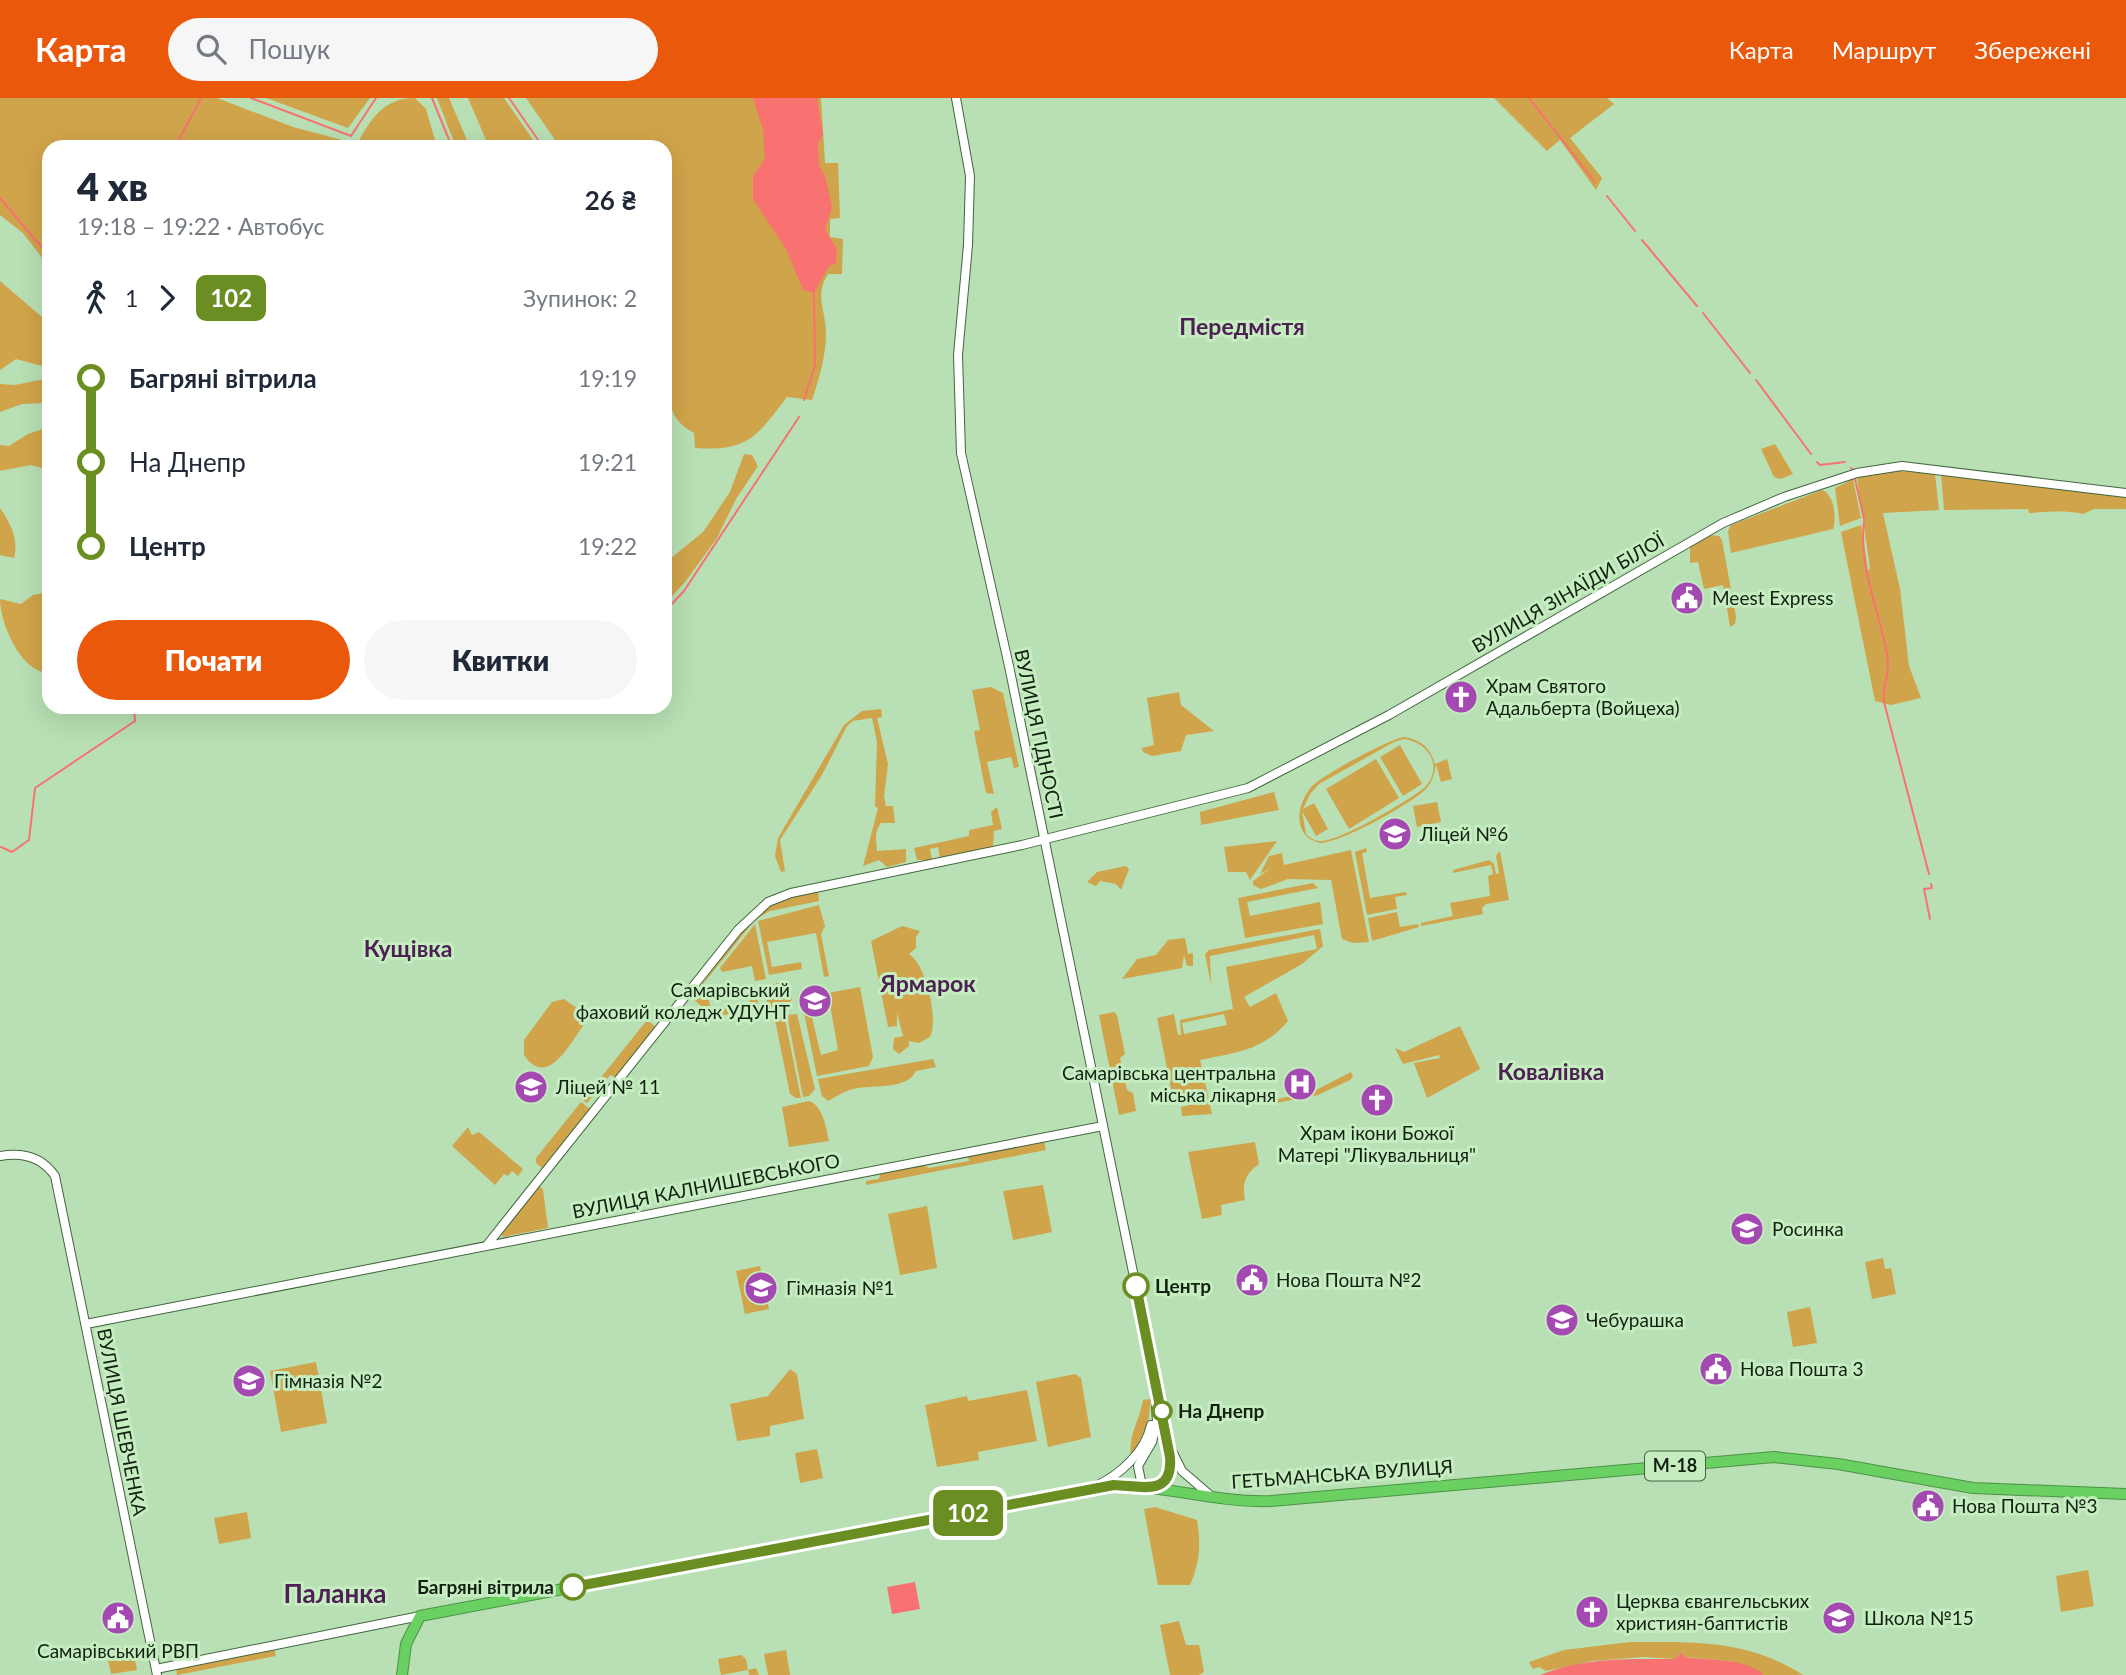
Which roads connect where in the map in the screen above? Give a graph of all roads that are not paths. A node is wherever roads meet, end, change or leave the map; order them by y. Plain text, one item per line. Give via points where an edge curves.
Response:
1 (956, 98) edge
2 (2126, 493) edge
3 (1045, 838) junction
4 (1103, 1126) junction
5 (0, 1156) edge
6 (487, 1245) junction
7 (86, 1324) junction
8 (1154, 1373) junction
9 (1167, 1438) junction
10 (1149, 1487) junction
11 (1086, 1491) junction
12 (2126, 1494) edge
13 (1219, 1500) junction
14 (419, 1616) junction
15 (157, 1672) edge
16 (402, 1675) edge

1 - 3 street, ВУЛИЦЯ ГІДНОСТІ via 970,176 958,355 961,453
2 - 3 street, ВУЛИЦЯ ЗІНАЇДИ БІЛОЇ via 1902,466 1857,473 1753,509 1692,539 1270,779 1230,794
3 - 4 street, ВУЛИЦЯ ГІДНОСТІ
3 - 6 street, ВУЛИЦЯ ЗІНАЇДИ БІЛОЇ via 768,902 730,940
4 - 6 street, ВУЛИЦЯ КАЛНИШЕВСЬКОГО
4 - 8 street, ВУЛИЦЯ ГІДНОСТІ
5 - 7 street, ВУЛИЦЯ ШЕВЧЕНКА via 27,1156 55,1176
6 - 7 street, ВУЛИЦЯ КАЛНИШЕВСЬКОГО
7 - 15 street, ВУЛИЦЯ ШЕВЧЕНКА
8 - 9 street, ВУЛИЦЯ ГІДНОСТІ
8 - 10 street, ВУЛИЦЯ ГІДНОСТІ via 1157,1422 1138,1466 1141,1481
8 - 11 street, ВУЛИЦЯ ГІДНОСТІ via 1153,1416 1144,1443 1122,1469
9 - 10 street, ВУЛИЦЯ ГІДНОСТІ via 1169,1478
9 - 13 street, ВУЛИЦЯ ГІДНОСТІ via 1182,1471
10 - 11 highway, ГЕТЬМАНСЬКА ВУЛИЦЯ / М-18 via 1114,1485
10 - 13 highway, ГЕТЬМАНСЬКА ВУЛИЦЯ / М-18
11 - 14 highway, ГЕТЬМАНСЬКА ВУЛИЦЯ / М-18
12 - 13 highway, ГЕТЬМАНСЬКА ВУЛИЦЯ / М-18 via 1973,1488 1774,1457 1271,1501
14 - 15 street, ГЕТЬМАНСЬКА ВУЛИЦЯ
14 - 16 highway via 406,1644

